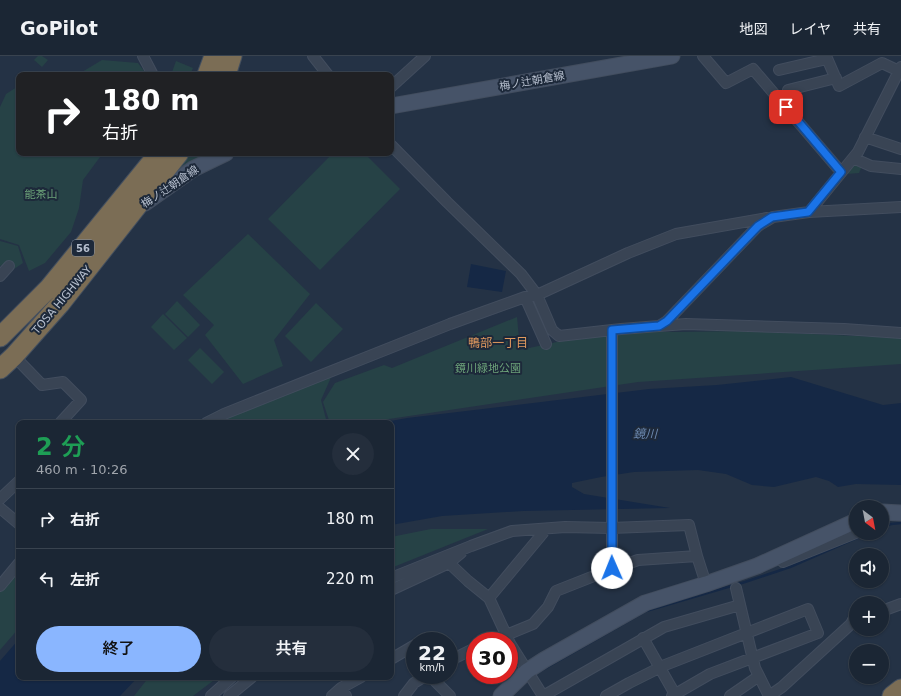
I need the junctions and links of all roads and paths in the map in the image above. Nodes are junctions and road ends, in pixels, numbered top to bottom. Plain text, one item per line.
1 (143, 56) edge
2 (216, 56) edge
3 (313, 56) edge
4 (425, 56) edge
5 (672, 56) edge
6 (703, 56) edge
7 (827, 57) edge
8 (228, 67) edge
9 (900, 69) edge
10 (779, 70) dead end
11 (151, 72) edge
12 (208, 72) edge
13 (326, 72) edge
14 (836, 78) junction
15 (394, 84) edge
16 (788, 90) dead end
17 (394, 105) edge
18 (865, 137) junction
19 (394, 148) edge
20 (901, 149) edge
21 (157, 156) edge
22 (177, 156) edge
23 (220, 156) edge
24 (853, 158) junction
25 (901, 170) edge
26 (841, 172) junction
27 (901, 207) edge
28 (135, 210) junction
29 (808, 212) junction
30 (772, 217) junction
31 (8, 266) dead end
32 (0, 276) edge
33 (537, 295) junction
34 (525, 297) junction
35 (659, 326) junction
36 (612, 330) junction
37 (2, 332) edge
38 (901, 333) edge
39 (546, 344) dead end
40 (14, 356) junction
41 (0, 369) edge
42 (63, 420) edge
43 (212, 420) edge
44 (16, 484) edge
45 (0, 499) edge
46 (0, 508) edge
47 (889, 512) edge
48 (901, 513) edge
49 (16, 521) edge
50 (849, 524) edge
51 (591, 527) junction
52 (611, 528) junction
53 (532, 530) junction
54 (543, 533) junction
55 (849, 535) edge
56 (471, 546) junction
57 (697, 556) junction
58 (778, 556) junction
59 (449, 563) junction
60 (16, 567) edge
61 (612, 568) junction
62 (394, 577) edge
63 (706, 584) junction
64 (0, 586) edge
65 (736, 588) dead end
66 (394, 589) edge
67 (489, 598) junction
68 (901, 604) edge
69 (740, 605) junction
70 (889, 608) edge
71 (849, 626) edge
72 (505, 632) edge
73 (518, 633) edge
74 (747, 633) junction
75 (643, 638) junction
76 (406, 650) edge
77 (518, 656) edge
78 (394, 657) edge
79 (753, 658) junction
80 (660, 667) junction
81 (530, 676) junction
82 (759, 676) junction
83 (229, 680) edge
84 (248, 680) edge
85 (358, 680) edge
86 (413, 684) edge
87 (437, 684) edge
88 (901, 689) edge
89 (344, 692) edge
90 (211, 696) edge
91 (229, 696) edge
92 (332, 696) edge
93 (404, 696) edge
94 (450, 696) edge
95 (501, 696) edge
96 (543, 696) edge
97 (606, 696) edge
98 (675, 696) edge
99 (730, 696) edge
100 (769, 696) edge
101 (892, 696) edge

1 - 11 street
2 - 8 street
2 - 12 highway
3 - 13 street
4 - 15 street
5 - 17 street, 梅ノ辻朝倉線
6 - 26 street
7 - 10 street
7 - 14 street
9 - 14 street
9 - 18 street
14 - 16 street
18 - 20 street
18 - 24 street
19 - 33 street
21 - 37 highway, TOSA HIGHWAY / 56
22 - 28 highway, TOSA HIGHWAY / 56
23 - 28 street, 梅ノ辻朝倉線
24 - 25 street
24 - 26 street
26 - 29 street
27 - 29 street
28 - 40 highway, TOSA HIGHWAY / 56
29 - 30 street
30 - 33 street
30 - 35 street
31 - 32 street
33 - 34 street
33 - 36 street
34 - 39 street
34 - 43 street
35 - 36 street
35 - 38 street
36 - 52 street
40 - 41 highway, TOSA HIGHWAY / 56
40 - 42 street
44 - 45 street
46 - 49 street
47 - 48 street
50 - 58 street
51 - 52 street
51 - 53 street
51 - 54 street
52 - 57 street
52 - 61 street
53 - 54 street
53 - 56 street
54 - 67 street
55 - 58 street
56 - 59 street
56 - 62 street
57 - 61 street
57 - 63 street
58 - 63 street
59 - 66 street
59 - 67 street
60 - 64 street
61 - 73 street
63 - 81 street
65 - 69 street
67 - 72 street
68 - 70 street
69 - 74 street
69 - 75 street
71 - 100 street
74 - 79 street
74 - 79 street
74 - 80 street
75 - 80 street
75 - 96 street
76 - 78 street
77 - 81 street
79 - 82 street
79 - 98 street
80 - 97 street
80 - 98 street
81 - 95 street
81 - 96 street
82 - 99 street
82 - 100 street
83 - 90 street
84 - 91 street
85 - 89 street
86 - 93 street
87 - 94 street
88 - 101 highway
89 - 92 street

